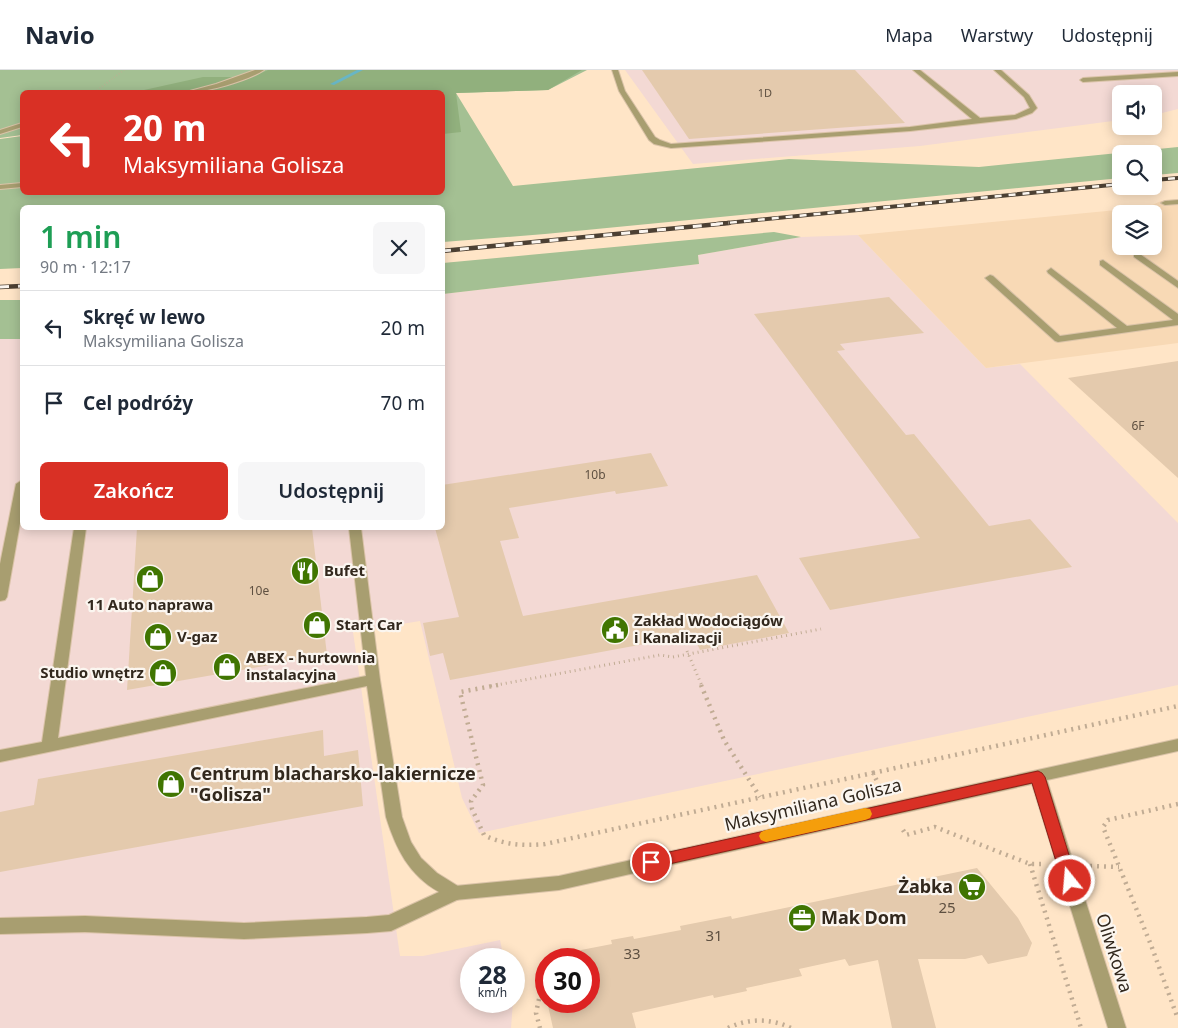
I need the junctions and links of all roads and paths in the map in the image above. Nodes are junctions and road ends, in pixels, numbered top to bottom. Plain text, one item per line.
1 (124, 70) edge
2 (261, 70) edge
3 (615, 70) edge
4 (916, 70) edge
5 (997, 70) edge
6 (1178, 74) edge
7 (1083, 80) dead end
8 (98, 90) edge
9 (199, 90) edge
10 (978, 120) junction
11 (20, 127) edge
12 (0, 132) edge
13 (20, 185) edge
14 (0, 187) edge
15 (1178, 202) edge
16 (1165, 203) dead end
17 (1137, 256) dead end
18 (1103, 263) dead end
19 (1051, 270) dead end
20 (990, 278) dead end
21 (1178, 285) edge
22 (1178, 320) edge
23 (1124, 329) junction
24 (20, 494) edge
25 (80, 530) edge
26 (355, 530) edge
27 (0, 597) edge
28 (821, 629) dead end
29 (688, 653) junction
30 (373, 680) junction
31 (1178, 706) edge
32 (1178, 745) edge
33 (49, 747) junction
34 (0, 756) edge
35 (873, 773) junction
36 (1038, 777) junction
37 (760, 797) junction
38 (1178, 804) edge
39 (891, 808) junction
40 (456, 892) junction
41 (0, 926) edge
42 (536, 1013) edge
43 (1178, 1019) edge
44 (540, 1028) edge
45 (728, 1028) edge
46 (791, 1028) edge
47 (1081, 1028) edge
48 (1117, 1028) edge

1 - 8 path
2 - 9 street
3 - 10 street
4 - 10 street
5 - 10 street
6 - 7 street
11 - 12 street
13 - 14 street
15 - 16 street
17 - 21 street
18 - 22 street
19 - 23 street
20 - 23 street
22 - 23 street
24 - 27 street
25 - 33 street
26 - 30 street
28 - 29 path
29 - 37 path
29 - 37 path
30 - 33 street
30 - 40 street
31 - 35 path
32 - 36 street, Maksymiliana Golisza
33 - 34 street
35 - 37 path
35 - 39 path
36 - 39 street, Maksymiliana Golisza
36 - 48 street, Oliwkowa
38 - 43 path
39 - 40 street, Maksymiliana Golisza
39 - 47 path
40 - 41 street
42 - 44 path
45 - 46 path

